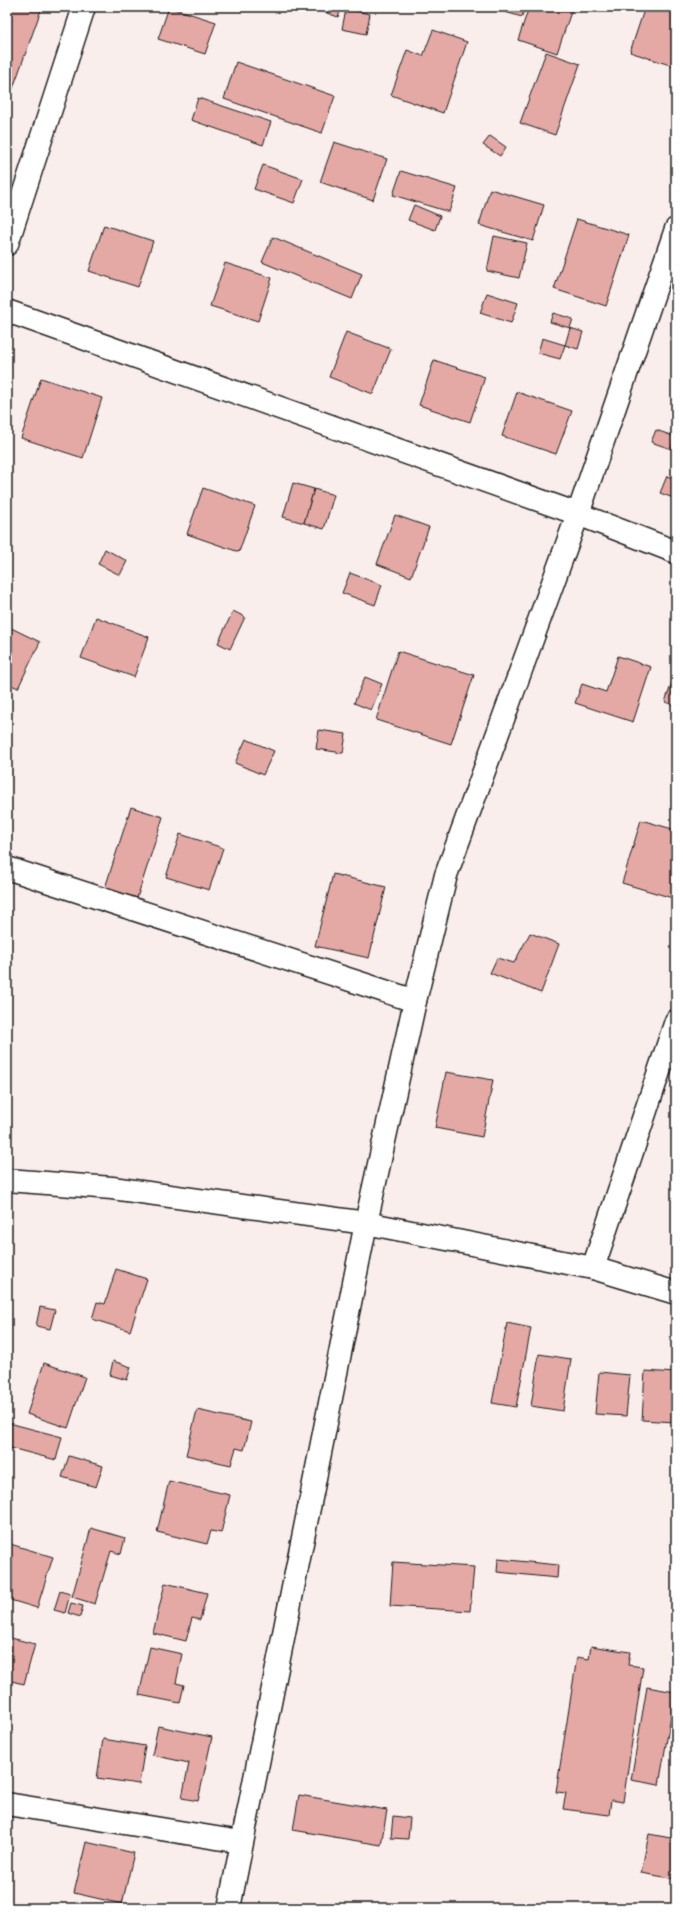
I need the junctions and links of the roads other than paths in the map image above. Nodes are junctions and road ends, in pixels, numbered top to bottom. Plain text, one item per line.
1 (84, 7) edge
2 (676, 229) edge
3 (7, 244) edge
4 (7, 311) edge
5 (578, 514) junction
6 (676, 552) edge
7 (7, 868) edge
8 (416, 1001) junction
9 (676, 1021) edge
10 (7, 1180) edge
11 (366, 1222) junction
12 (593, 1268) junction
13 (676, 1293) edge
14 (7, 1804) edge
15 (241, 1842) junction
16 (229, 1908) edge

1 - 3 street
2 - 5 street
4 - 5 street
5 - 6 street
5 - 8 street
7 - 8 street
8 - 11 street
9 - 12 street
10 - 11 street
11 - 12 street
11 - 15 street
12 - 13 street
14 - 15 street
15 - 16 street

